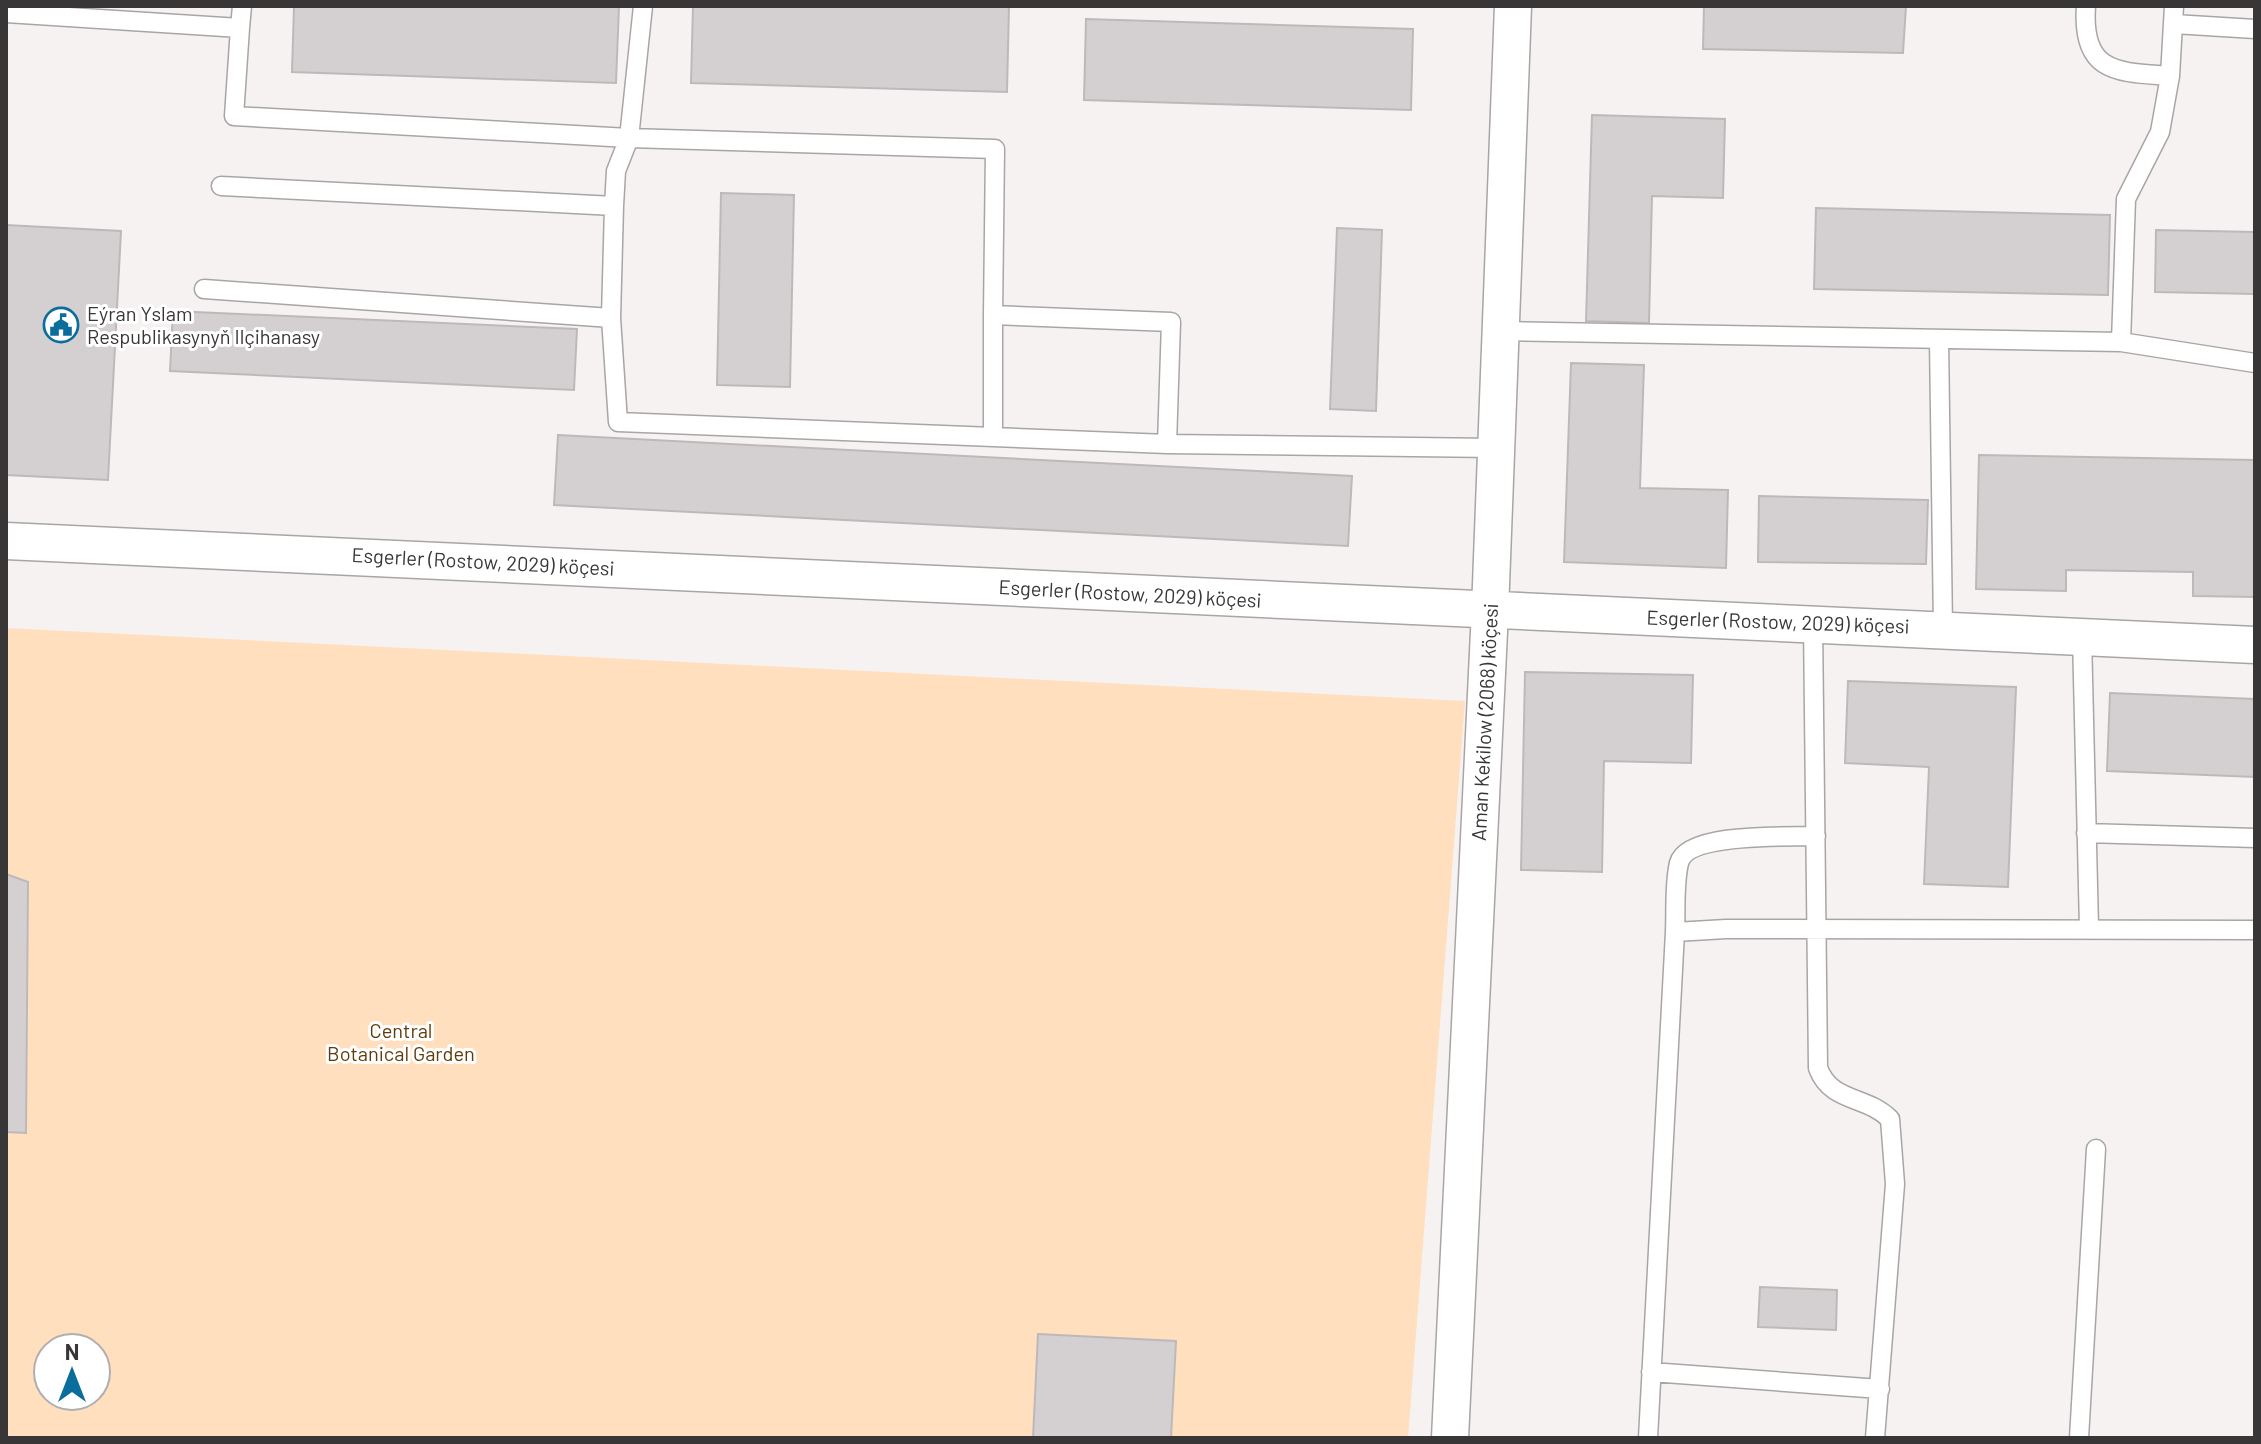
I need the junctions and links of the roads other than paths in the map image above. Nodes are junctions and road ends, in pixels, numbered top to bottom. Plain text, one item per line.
1 (242, 6) edge
2 (643, 6) edge
3 (1513, 6) edge
4 (2086, 6) edge
5 (6, 13) edge
6 (2174, 15) edge
7 (240, 28) junction
8 (2255, 29) edge
9 (2170, 76) junction
10 (629, 138) junction
11 (221, 186) dead end
12 (614, 206) junction
13 (204, 289) dead end
14 (993, 315) junction
15 (611, 318) junction
16 (1501, 331) junction
17 (1939, 339) junction
18 (2121, 342) junction
19 (2255, 363) edge
20 (993, 436) junction
21 (1167, 444) junction
22 (1495, 448) junction
23 (6, 541) edge
24 (1490, 611) junction
25 (1813, 623) junction
26 (1943, 629) junction
27 (2082, 636) junction
28 (2255, 645) edge
29 (2086, 833) junction
30 (1816, 836) junction
31 (2255, 838) edge
32 (2089, 928) junction
33 (1819, 930) junction
34 (2255, 930) edge
35 (1675, 932) junction
36 (2096, 1149) dead end
37 (1651, 1372) junction
38 (1880, 1389) junction
39 (1450, 1438) edge
40 (1648, 1438) edge
41 (1875, 1438) edge
42 (2079, 1438) edge

1 - 7 lane
2 - 10 lane
3 - 16 street, Aman Kekilow (2068) köçesi
4 - 9 lane
5 - 7 lane
6 - 8 lane
6 - 9 lane
7 - 10 lane
9 - 18 lane
10 - 12 lane
10 - 14 lane
11 - 12 lane
12 - 15 lane
13 - 15 lane
14 - 20 lane
14 - 21 lane
15 - 20 lane
16 - 17 lane
16 - 22 street, Aman Kekilow (2068) köçesi
17 - 18 lane
17 - 26 lane
18 - 19 lane
20 - 21 lane
21 - 22 lane
22 - 24 street, Aman Kekilow (2068) köçesi
23 - 24 street, Esgerler (Rostow, 2029) köçesi
24 - 25 street, Esgerler (Rostow, 2029) köçesi
24 - 39 street, Aman Kekilow (2068) köçesi
25 - 26 street, Esgerler (Rostow, 2029) köçesi
25 - 30 lane
26 - 27 street, Esgerler (Rostow, 2029) köçesi
27 - 28 street, Esgerler (Rostow, 2029) köçesi
27 - 29 lane
29 - 31 lane
29 - 32 lane
30 - 33 lane
30 - 35 lane
32 - 33 lane
32 - 34 lane
33 - 35 lane
33 - 38 lane
35 - 37 lane
36 - 42 lane
37 - 38 lane
37 - 40 lane
38 - 41 lane

